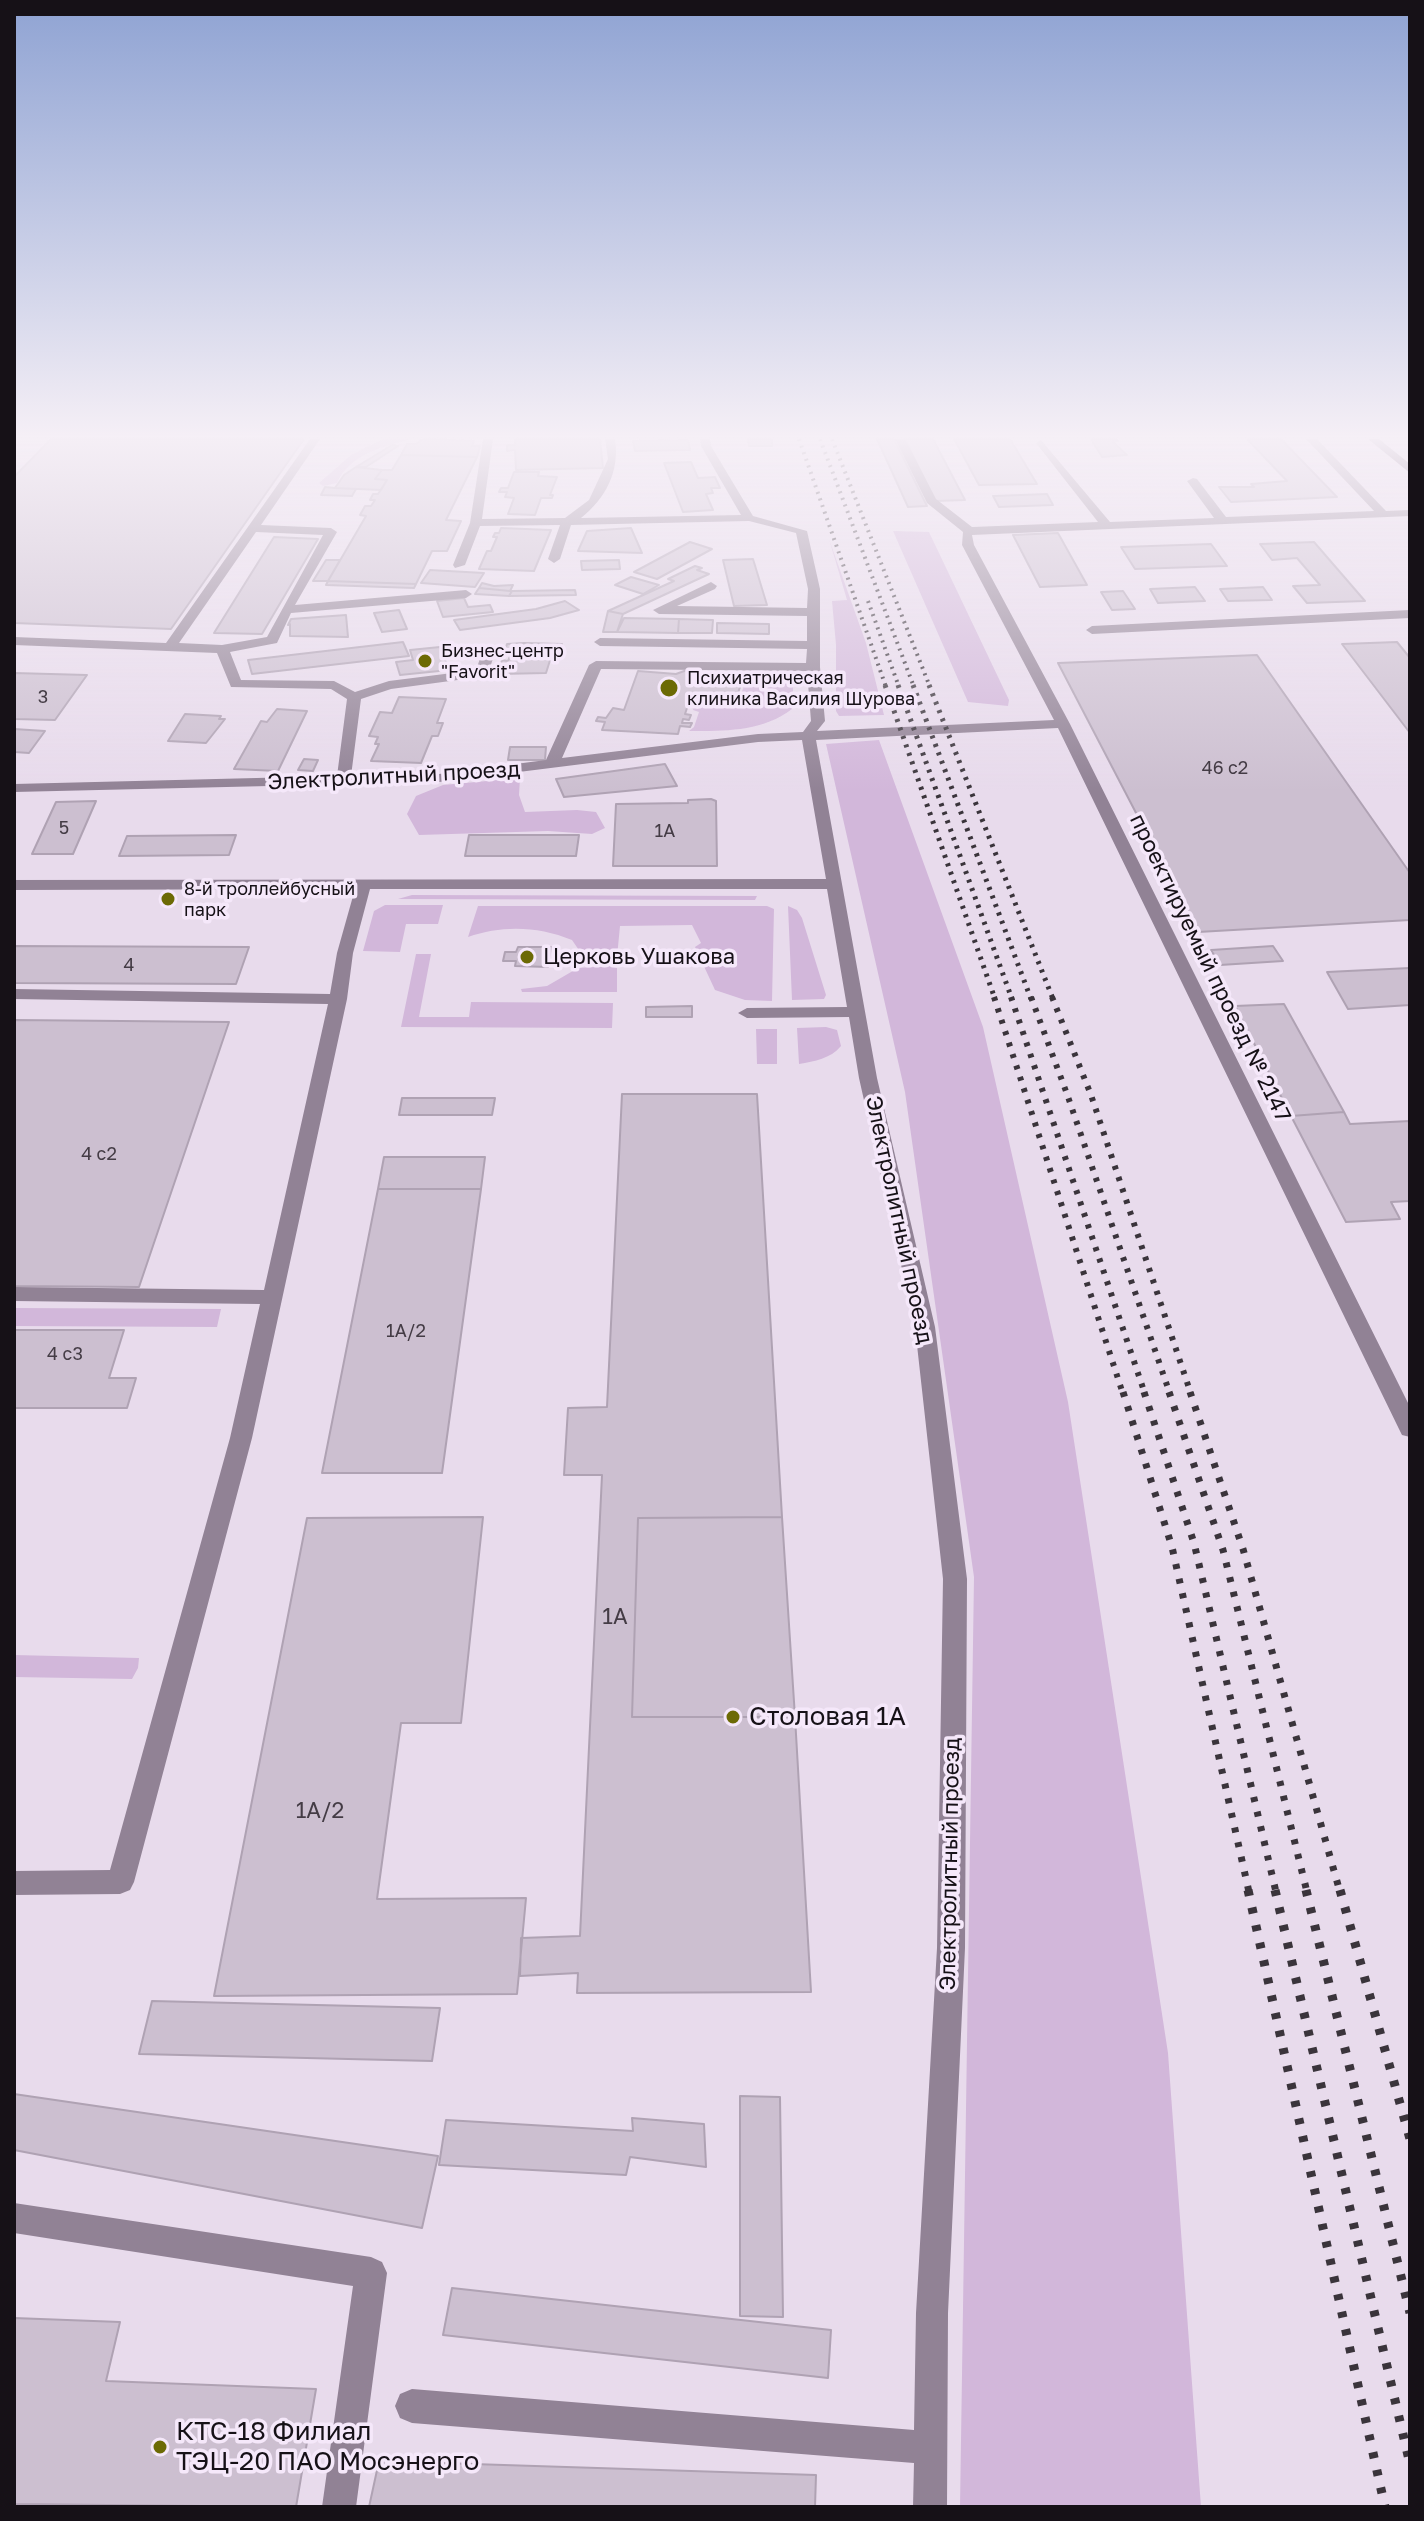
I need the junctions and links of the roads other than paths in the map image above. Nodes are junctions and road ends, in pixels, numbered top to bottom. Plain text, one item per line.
1 (233, 557) edge
2 (317, 557) edge
3 (462, 557) edge
4 (807, 557) edge
5 (974, 557) edge
6 (459, 565) dead end
7 (711, 586) dead end
8 (466, 594) dead end
9 (286, 610) junction
10 (814, 612) junction
11 (1410, 614) edge
12 (1092, 630) dead end
13 (14, 641) edge
14 (600, 642) dead end
15 (813, 645) junction
16 (170, 647) junction
17 (222, 649) junction
18 (488, 653) dead end
19 (813, 667) junction
20 (354, 697) junction
21 (1063, 724) junction
22 (808, 734) junction
23 (551, 766) junction
24 (343, 782) junction
25 (14, 788) edge
26 (364, 884) junction
27 (834, 884) junction
28 (14, 885) edge
29 (14, 994) edge
30 (338, 999) junction
31 (856, 1012) junction
32 (747, 1013) dead end
33 (14, 1294) edge
34 (272, 1297) junction
35 (1410, 1429) edge
36 (14, 1883) edge
37 (14, 2218) edge
38 (412, 2406) dead end
39 (929, 2448) junction
40 (339, 2507) edge
41 (930, 2507) edge

1 - 16 street
2 - 9 street
3 - 6 street
4 - 10 street
5 - 21 street, проектируемый проезд № 2147
7 - 10 street
8 - 9 street
9 - 17 street
10 - 15 street
11 - 12 street
13 - 16 street
14 - 15 street
15 - 19 street
16 - 17 street
17 - 20 street
18 - 20 street
19 - 22 street
19 - 23 street
20 - 24 street
21 - 22 street
21 - 35 street, проектируемый проезд № 2147
22 - 23 street, Электролитный проезд
22 - 27 street, Электролитный проезд
23 - 24 street, Электролитный проезд
24 - 25 street, Электролитный проезд
26 - 27 street
26 - 28 street
26 - 30 street
27 - 31 street, Электролитный проезд
29 - 30 street
30 - 34 street
31 - 32 street
31 - 39 street, Электролитный проезд
33 - 34 street
34 - 36 street
37 - 40 street
38 - 39 street
39 - 41 street, Электролитный проезд

